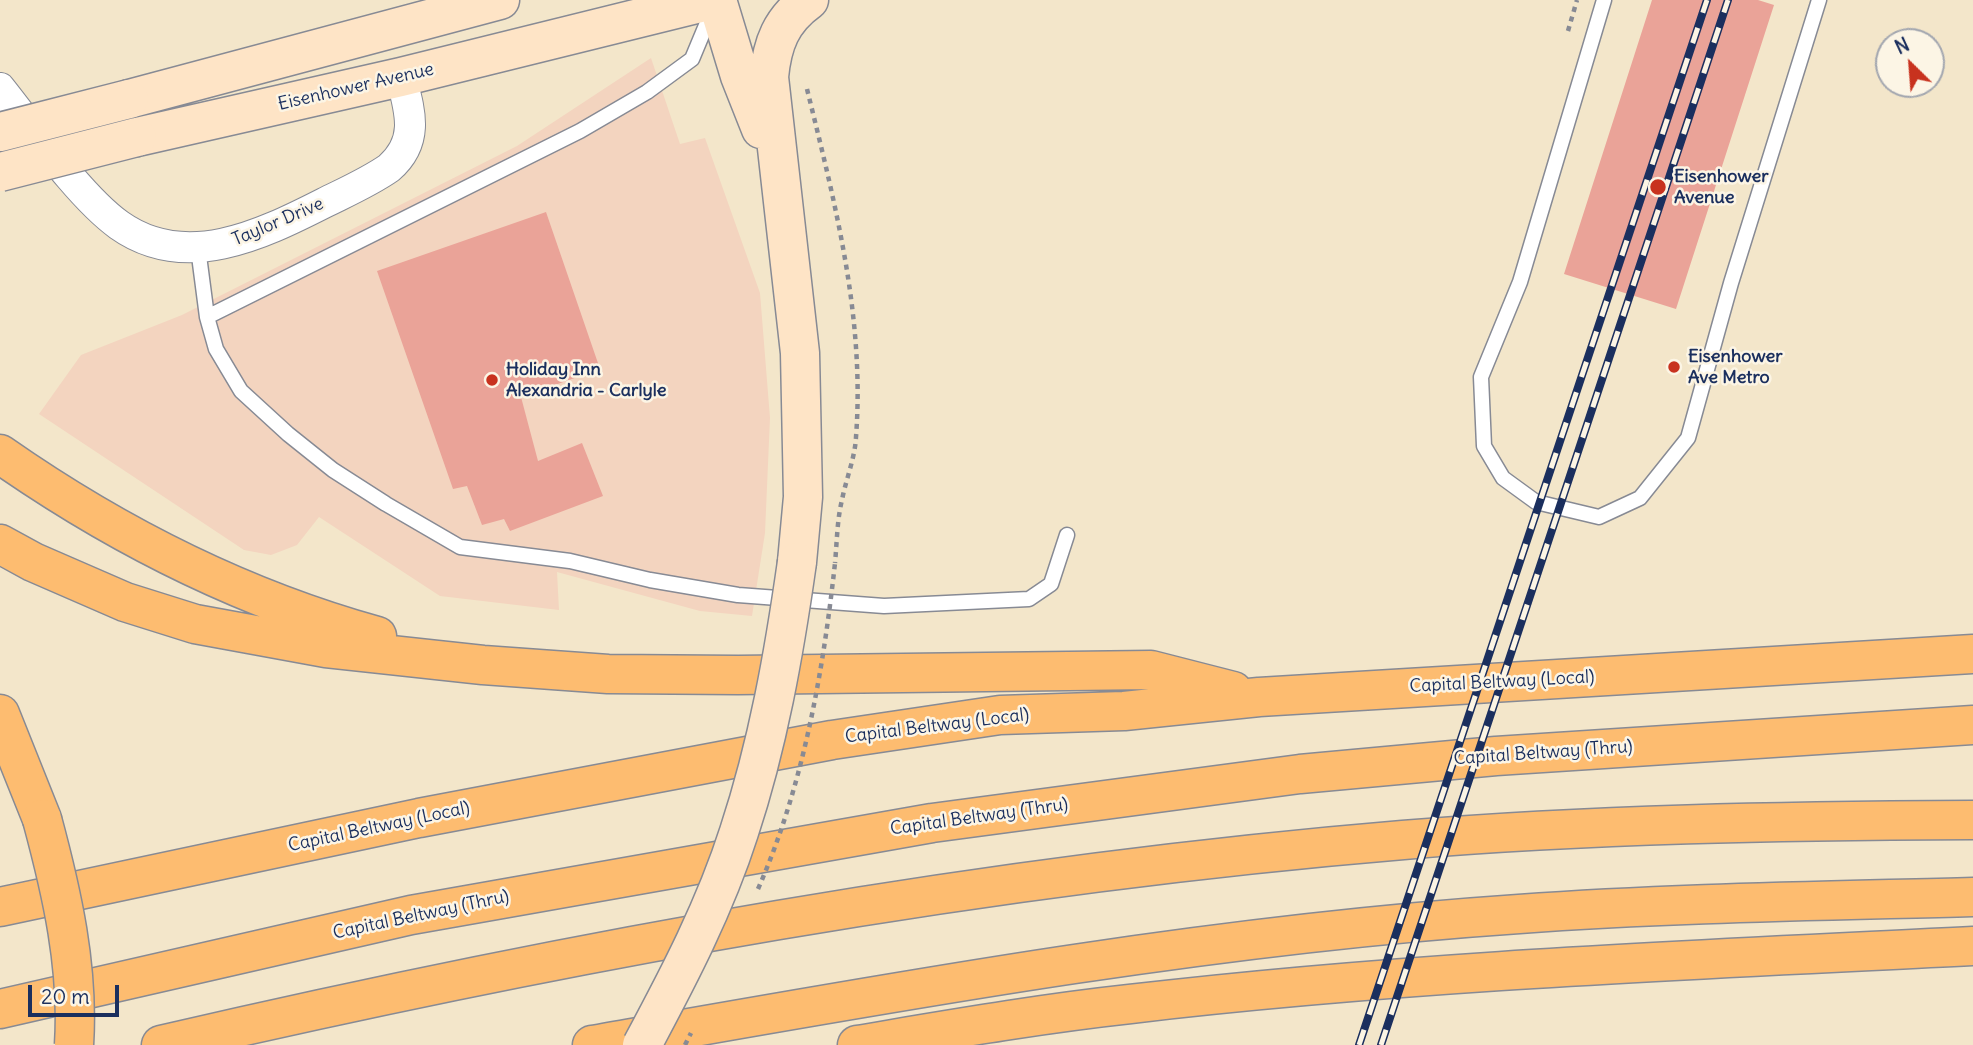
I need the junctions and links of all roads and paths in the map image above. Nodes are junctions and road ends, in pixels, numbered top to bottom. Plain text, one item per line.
1 (500, 0) edge
2 (715, 0) edge
3 (809, 0) edge
4 (1577, 0) edge
5 (1604, 0) edge
6 (1819, 0) edge
7 (1568, 31) dead end
8 (401, 77) junction
9 (804, 77) dead end
10 (0, 89) edge
11 (0, 132) edge
12 (0, 172) edge
13 (781, 184) junction
14 (198, 248) junction
15 (207, 317) junction
16 (0, 454) edge
17 (1067, 536) dead end
18 (0, 544) edge
19 (835, 564) dead end
20 (1973, 654) edge
21 (483, 665) junction
22 (1259, 697) junction
23 (0, 715) edge
24 (1973, 725) edge
25 (1973, 820) edge
26 (1973, 897) edge
27 (0, 907) edge
28 (1973, 946) edge
29 (0, 1009) edge
30 (74, 1045) edge
31 (161, 1045) edge
32 (592, 1045) edge
33 (642, 1045) edge
34 (856, 1045) edge

1 - 11 main road, bridge
2 - 8 main road, Eisenhower Avenue
2 - 13 main road
2 - 15 lane
3 - 13 main road
4 - 7 path
5 - 6 lane
8 - 12 main road, Eisenhower Avenue, bridge
8 - 14 street, Taylor Drive
9 - 19 path
10 - 14 street, Taylor Drive
13 - 33 main road, bridge
14 - 15 lane
15 - 17 lane
16 - 21 highway
18 - 21 highway
20 - 22 highway, Capital Beltway (Local)
21 - 22 highway
22 - 27 highway, Capital Beltway (Local)
23 - 30 highway, bridge
24 - 29 highway, Capital Beltway (Thru)
25 - 31 highway
26 - 32 highway
28 - 34 highway

